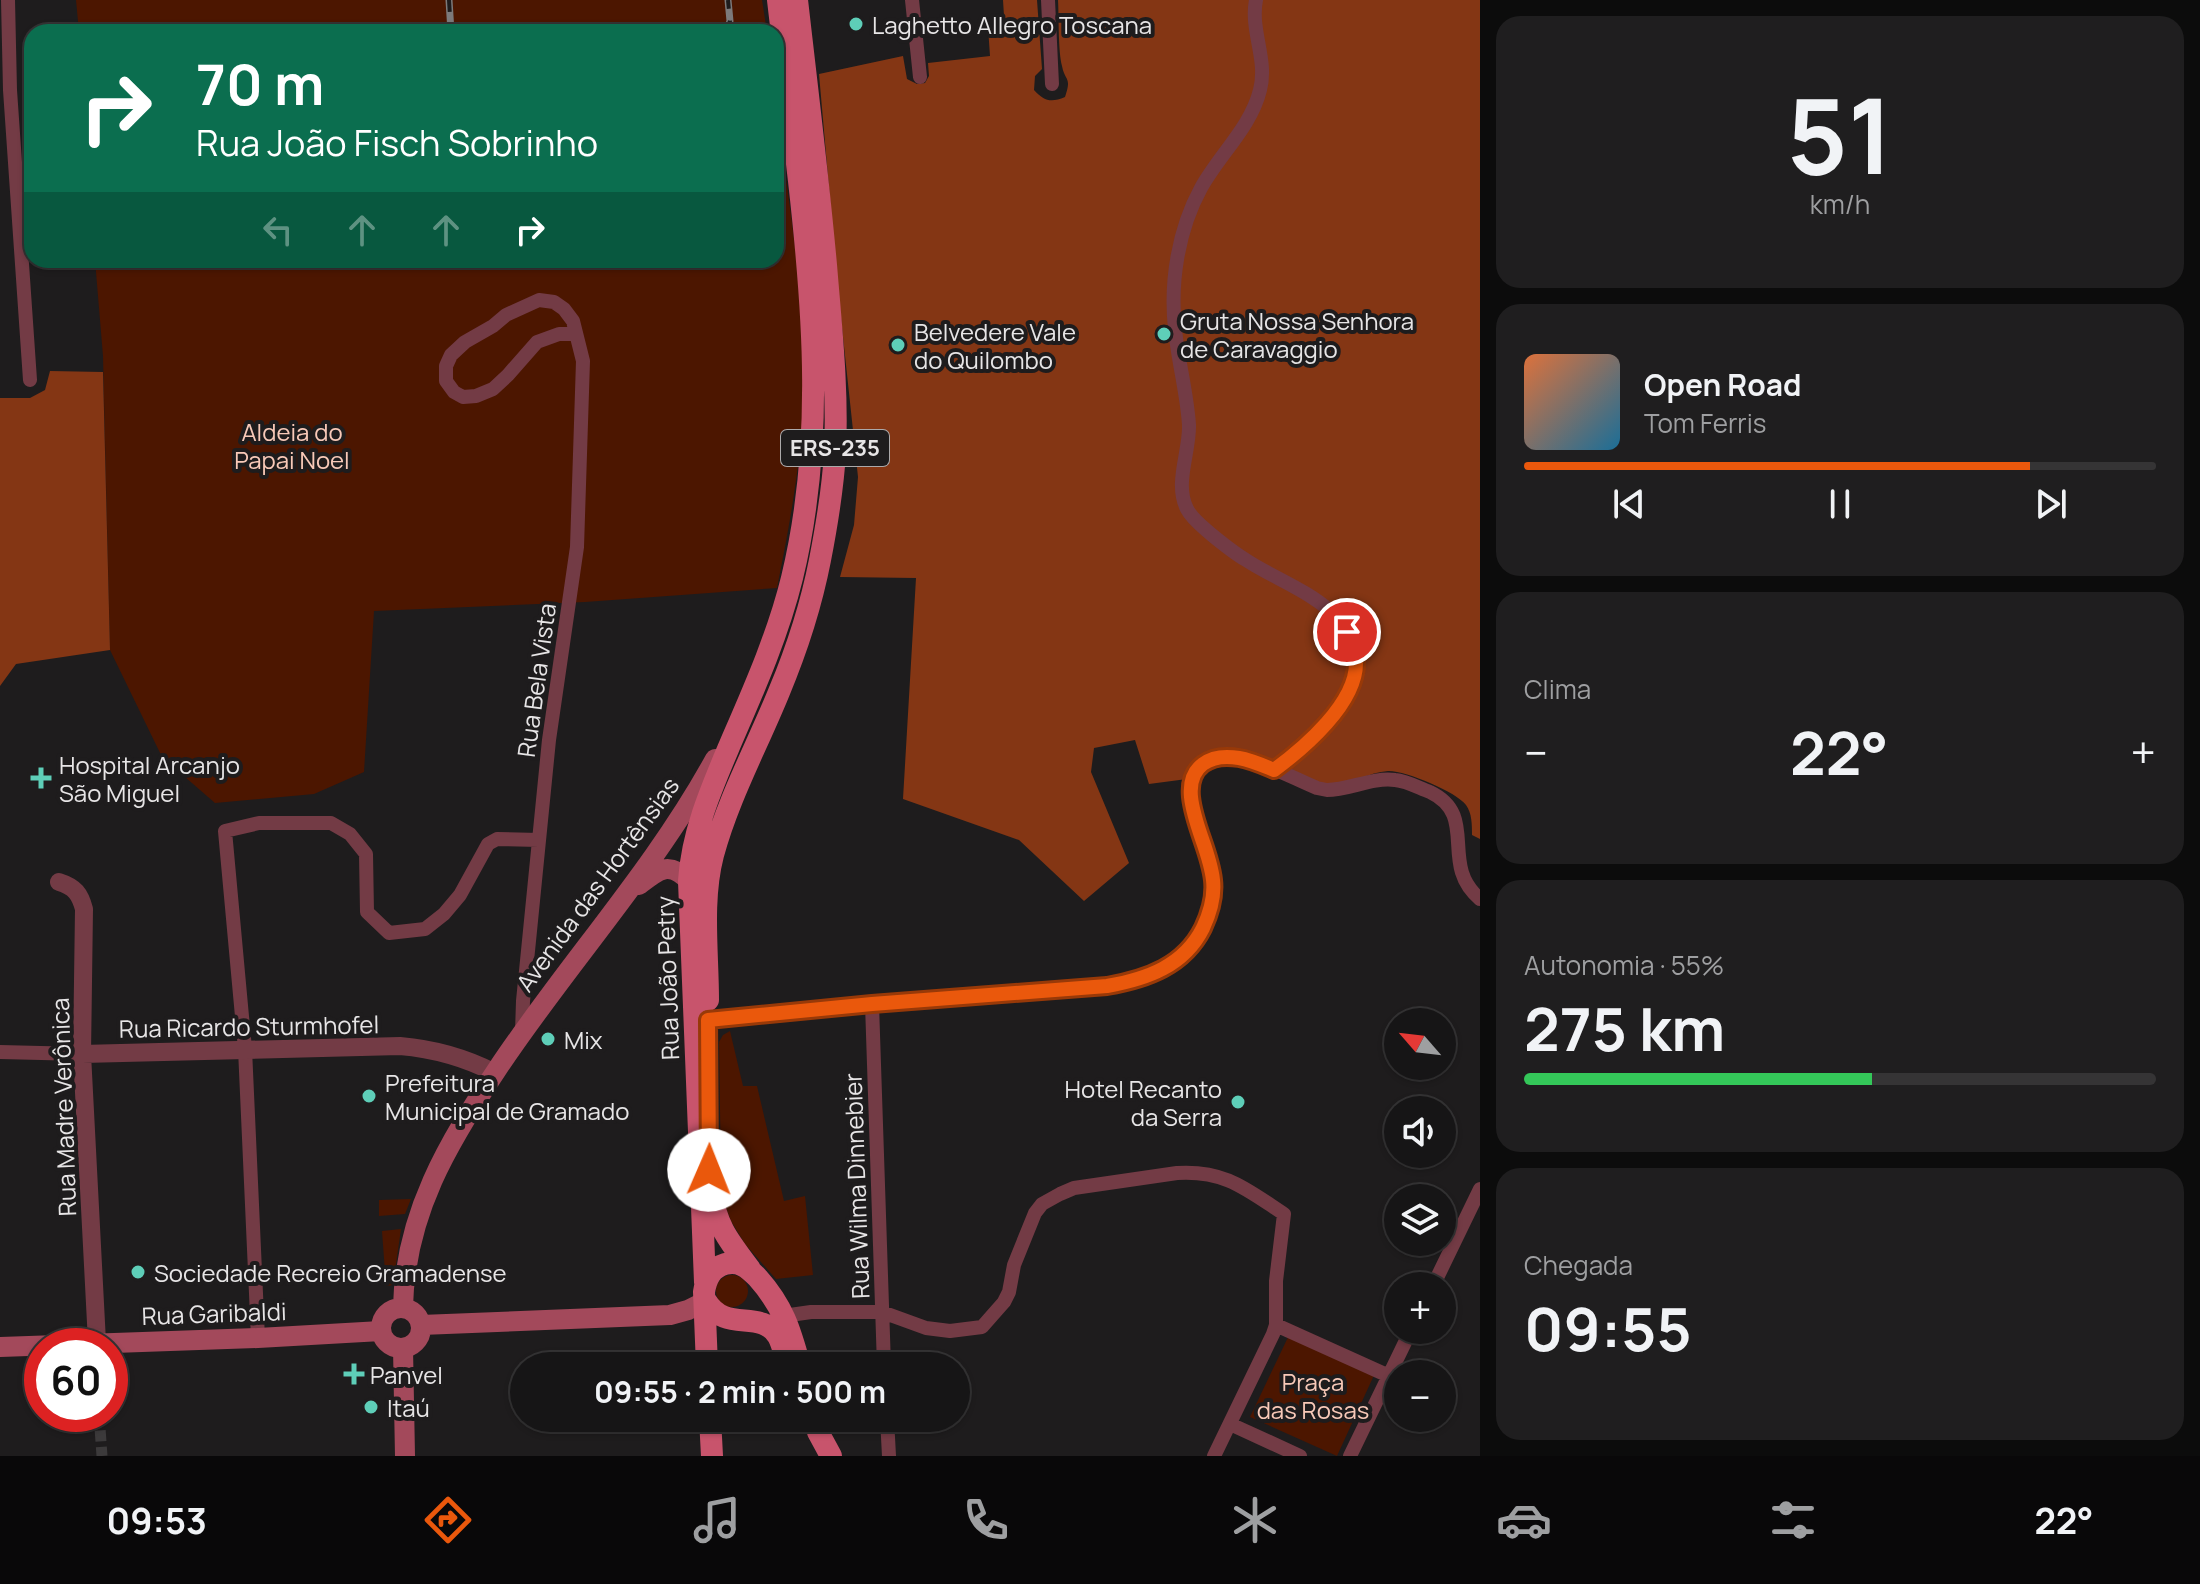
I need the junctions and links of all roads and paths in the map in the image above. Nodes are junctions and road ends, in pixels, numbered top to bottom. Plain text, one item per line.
1 (8, 0) edge
2 (778, 0) edge
3 (797, 0) edge
4 (912, 0) edge
5 (1048, 0) edge
6 (1256, 0) edge
7 (781, 24) edge
8 (784, 52) edge
9 (920, 77) dead end
10 (1052, 84) dead end
11 (576, 334) junction
12 (30, 380) dead end
13 (756, 683) junction
14 (1274, 770) junction
15 (539, 840) junction
16 (699, 878) junction
17 (59, 882) dead end
18 (1480, 899) edge
19 (621, 900) junction
20 (872, 1004) junction
21 (708, 1020) junction
22 (522, 1032) junction
23 (245, 1049) junction
24 (0, 1052) edge
25 (82, 1054) junction
26 (495, 1073) junction
27 (1480, 1189) edge
28 (1440, 1272) edge
29 (753, 1273) junction
30 (706, 1292) junction
31 (403, 1307) junction
32 (882, 1312) junction
33 (785, 1315) junction
34 (745, 1320) junction
35 (421, 1325) junction
36 (1276, 1325) junction
37 (96, 1328) edge
38 (381, 1331) junction
39 (258, 1338) junction
40 (128, 1341) edge
41 (24, 1346) edge
42 (0, 1347) edge
43 (403, 1348) junction
44 (707, 1352) edge
45 (783, 1352) edge
46 (796, 1352) edge
47 (883, 1352) edge
48 (1384, 1374) edge
49 (1384, 1386) edge
50 (1230, 1424) junction
51 (711, 1432) edge
52 (810, 1432) edge
53 (818, 1432) edge
54 (888, 1432) edge
55 (405, 1456) edge
56 (712, 1456) edge
57 (821, 1456) edge
58 (831, 1456) edge
59 (889, 1456) edge
60 (1214, 1456) edge
61 (1300, 1456) edge
62 (1350, 1456) edge

1 - 12 street
2 - 7 main road, Avenida das Hortênsias / ERS-235
3 - 16 main road, ERS-235
4 - 9 street
5 - 10 street
6 - 14 street
8 - 13 main road, Avenida das Hortênsias / ERS-235
11 - 11 street, Rua Bela Vista
11 - 15 street, Rua Bela Vista
13 - 16 main road, Rua João Petry
13 - 19 main road, Avenida das Hortênsias
14 - 18 street
14 - 20 street
15 - 22 street, Rua Bela Vista
15 - 23 street
16 - 19 main road
16 - 21 main road, Rua João Petry / ERS-235
16 - 30 main road, Rua João Petry / ERS-235
17 - 25 street, Rua Madre Verônica
19 - 22 main road, Avenida das Hortênsias
20 - 21 street
20 - 32 street, Rua Wilma Dinnebier
21 - 29 main road, Rua João Petry / ERS-235
22 - 26 main road, Avenida das Hortênsias
23 - 25 street, Rua Ricardo Sturmhofel
23 - 26 street, Rua Ricardo Sturmhofel
23 - 39 street
24 - 25 street, Rua Ricardo Sturmhofel
25 - 37 street, Rua Madre Verônica
26 - 31 main road, Avenida das Hortênsias
27 - 28 street
29 - 30 main road
29 - 33 main road, Rua João Petry
29 - 34 main road
30 - 34 main road
30 - 35 main road
30 - 44 main road, Rua João Petry / ERS-235
31 - 35 main road
31 - 38 main road
32 - 33 street
32 - 36 street
32 - 47 street, Rua Wilma Dinnebier
33 - 34 street
33 - 46 main road, Rua João Petry
34 - 45 main road
35 - 43 main road
36 - 48 street
36 - 50 street
38 - 39 main road, Rua Garibaldi
38 - 43 main road
39 - 40 main road, Rua Garibaldi
41 - 42 main road, Rua Garibaldi
43 - 55 main road
49 - 62 street
50 - 60 street
50 - 61 street
51 - 56 main road
52 - 57 main road
53 - 58 main road
54 - 59 street

